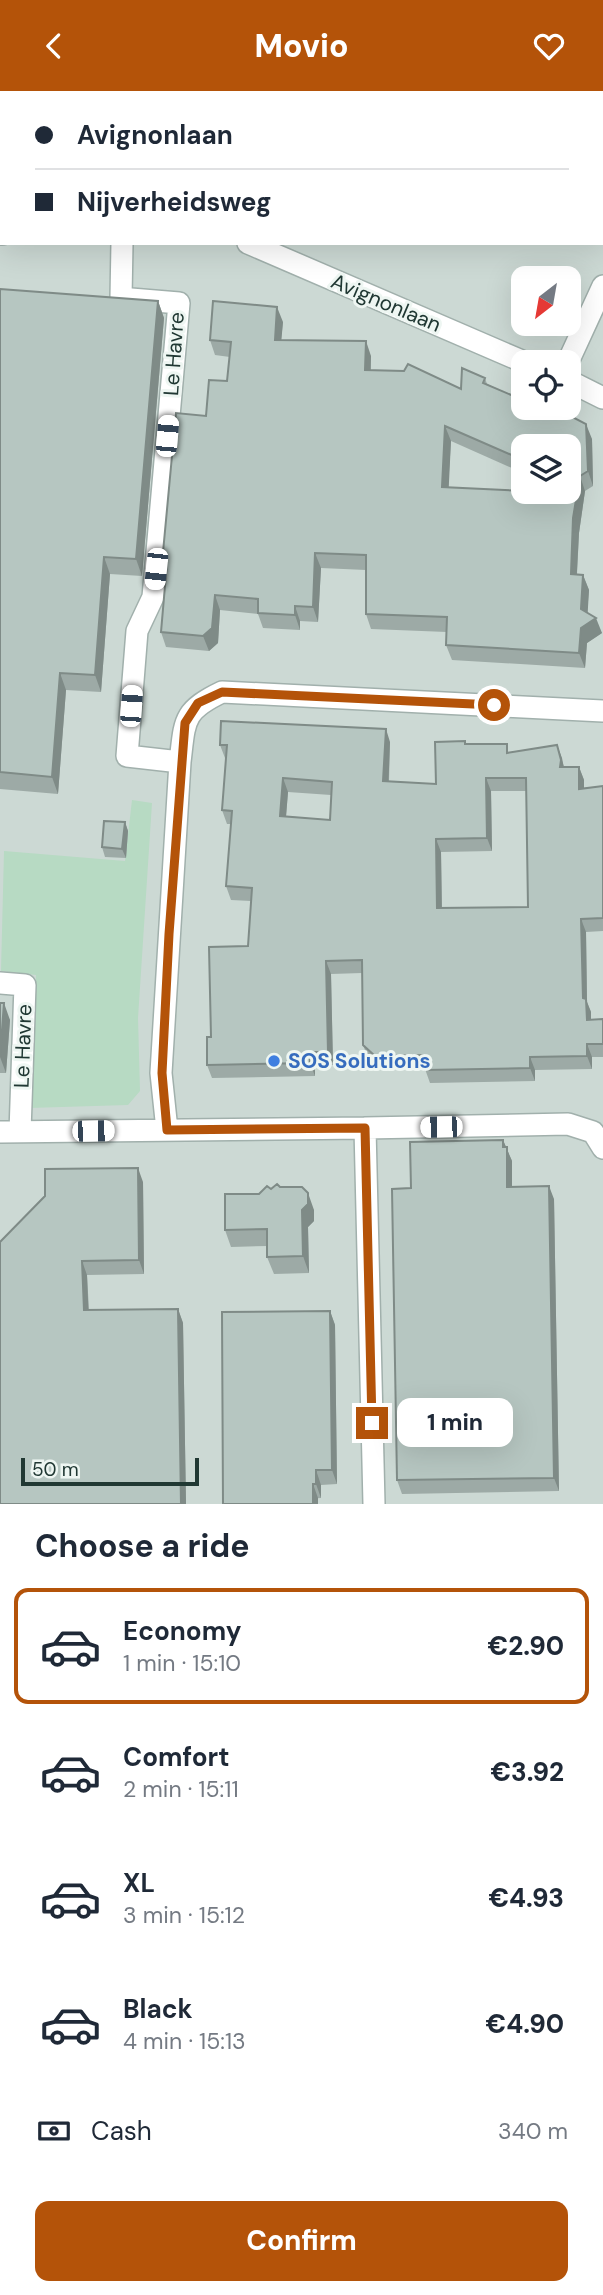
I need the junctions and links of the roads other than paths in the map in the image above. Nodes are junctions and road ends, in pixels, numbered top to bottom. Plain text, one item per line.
1 (122, 245) edge
2 (253, 245) edge
3 (603, 286) edge
4 (574, 350) edge
5 (511, 356) edge
6 (581, 387) edge
7 (603, 398) edge
8 (603, 711) edge
9 (180, 762) junction
10 (0, 983) edge
11 (365, 1128) junction
12 (167, 1130) junction
13 (10, 1132) edge
14 (598, 1140) edge
15 (374, 1504) edge

1 - 9 street, Le Havre
2 - 5 street, Avignonlaan
3 - 4 street
6 - 7 street
8 - 9 street
9 - 12 street
10 - 13 street, Le Havre
11 - 12 street
11 - 14 street
11 - 15 street
12 - 13 street

